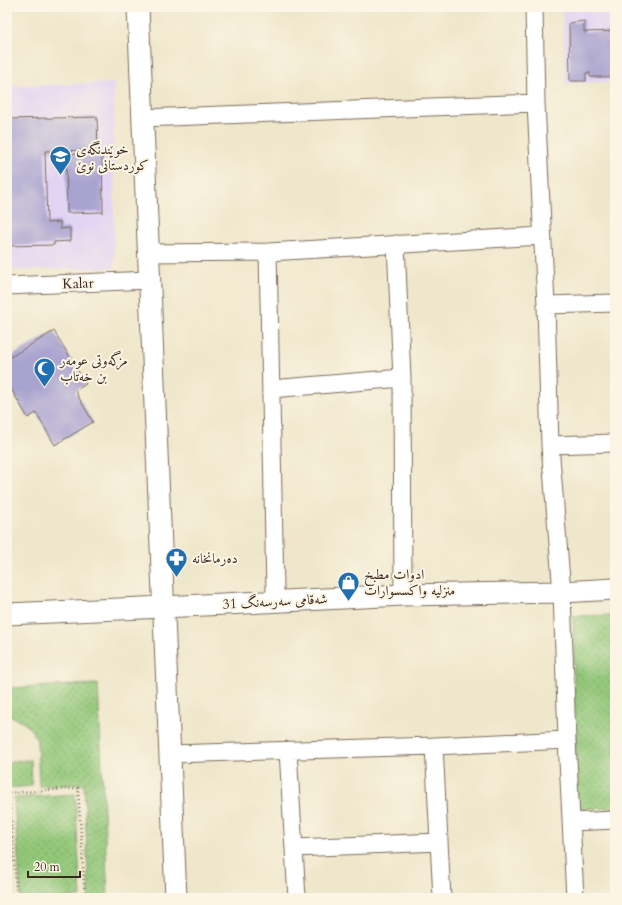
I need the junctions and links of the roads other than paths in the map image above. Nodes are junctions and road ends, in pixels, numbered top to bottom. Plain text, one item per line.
1 (138, 7) edge
2 (534, 7) edge
3 (536, 103) junction
4 (143, 118) junction
5 (542, 236) junction
6 (396, 244) junction
7 (268, 252) junction
8 (149, 253) junction
9 (150, 280) junction
10 (7, 286) edge
11 (615, 303) edge
12 (546, 305) junction
13 (402, 378) junction
14 (271, 388) junction
15 (615, 443) edge
16 (550, 445) junction
17 (615, 589) edge
18 (562, 592) junction
19 (403, 594) junction
20 (275, 601) junction
21 (164, 607) junction
22 (7, 614) edge
23 (567, 740) junction
24 (434, 746) junction
25 (288, 751) junction
26 (170, 754) junction
27 (615, 820) edge
28 (572, 822) junction
29 (439, 842) junction
30 (294, 848) junction
31 (176, 898) edge
32 (297, 898) edge
33 (442, 898) edge
34 (576, 898) edge

1 - 4 street
2 - 3 street
3 - 4 street
3 - 5 street
4 - 8 street
5 - 6 street
5 - 12 street
6 - 7 street
6 - 13 street
7 - 8 street
7 - 14 street
8 - 9 street
9 - 10 street, Kalar
9 - 21 street
11 - 12 street
12 - 16 street
13 - 14 street
13 - 19 street
14 - 20 street
15 - 16 street
16 - 18 street
17 - 18 street, شەقامی سەرسەنگ 31
18 - 19 street, شەقامی سەرسەنگ 31
18 - 23 street
19 - 20 street, شەقامی سەرسەنگ 31
20 - 21 street, شەقامی سەرسەنگ 31
21 - 22 street, شەقامی سەرسەنگ 31
21 - 26 street
23 - 24 street
23 - 28 street
24 - 25 street
24 - 29 street
25 - 26 street
25 - 30 street
26 - 31 street
27 - 28 street
28 - 34 street
29 - 30 street
29 - 33 street
30 - 32 street

